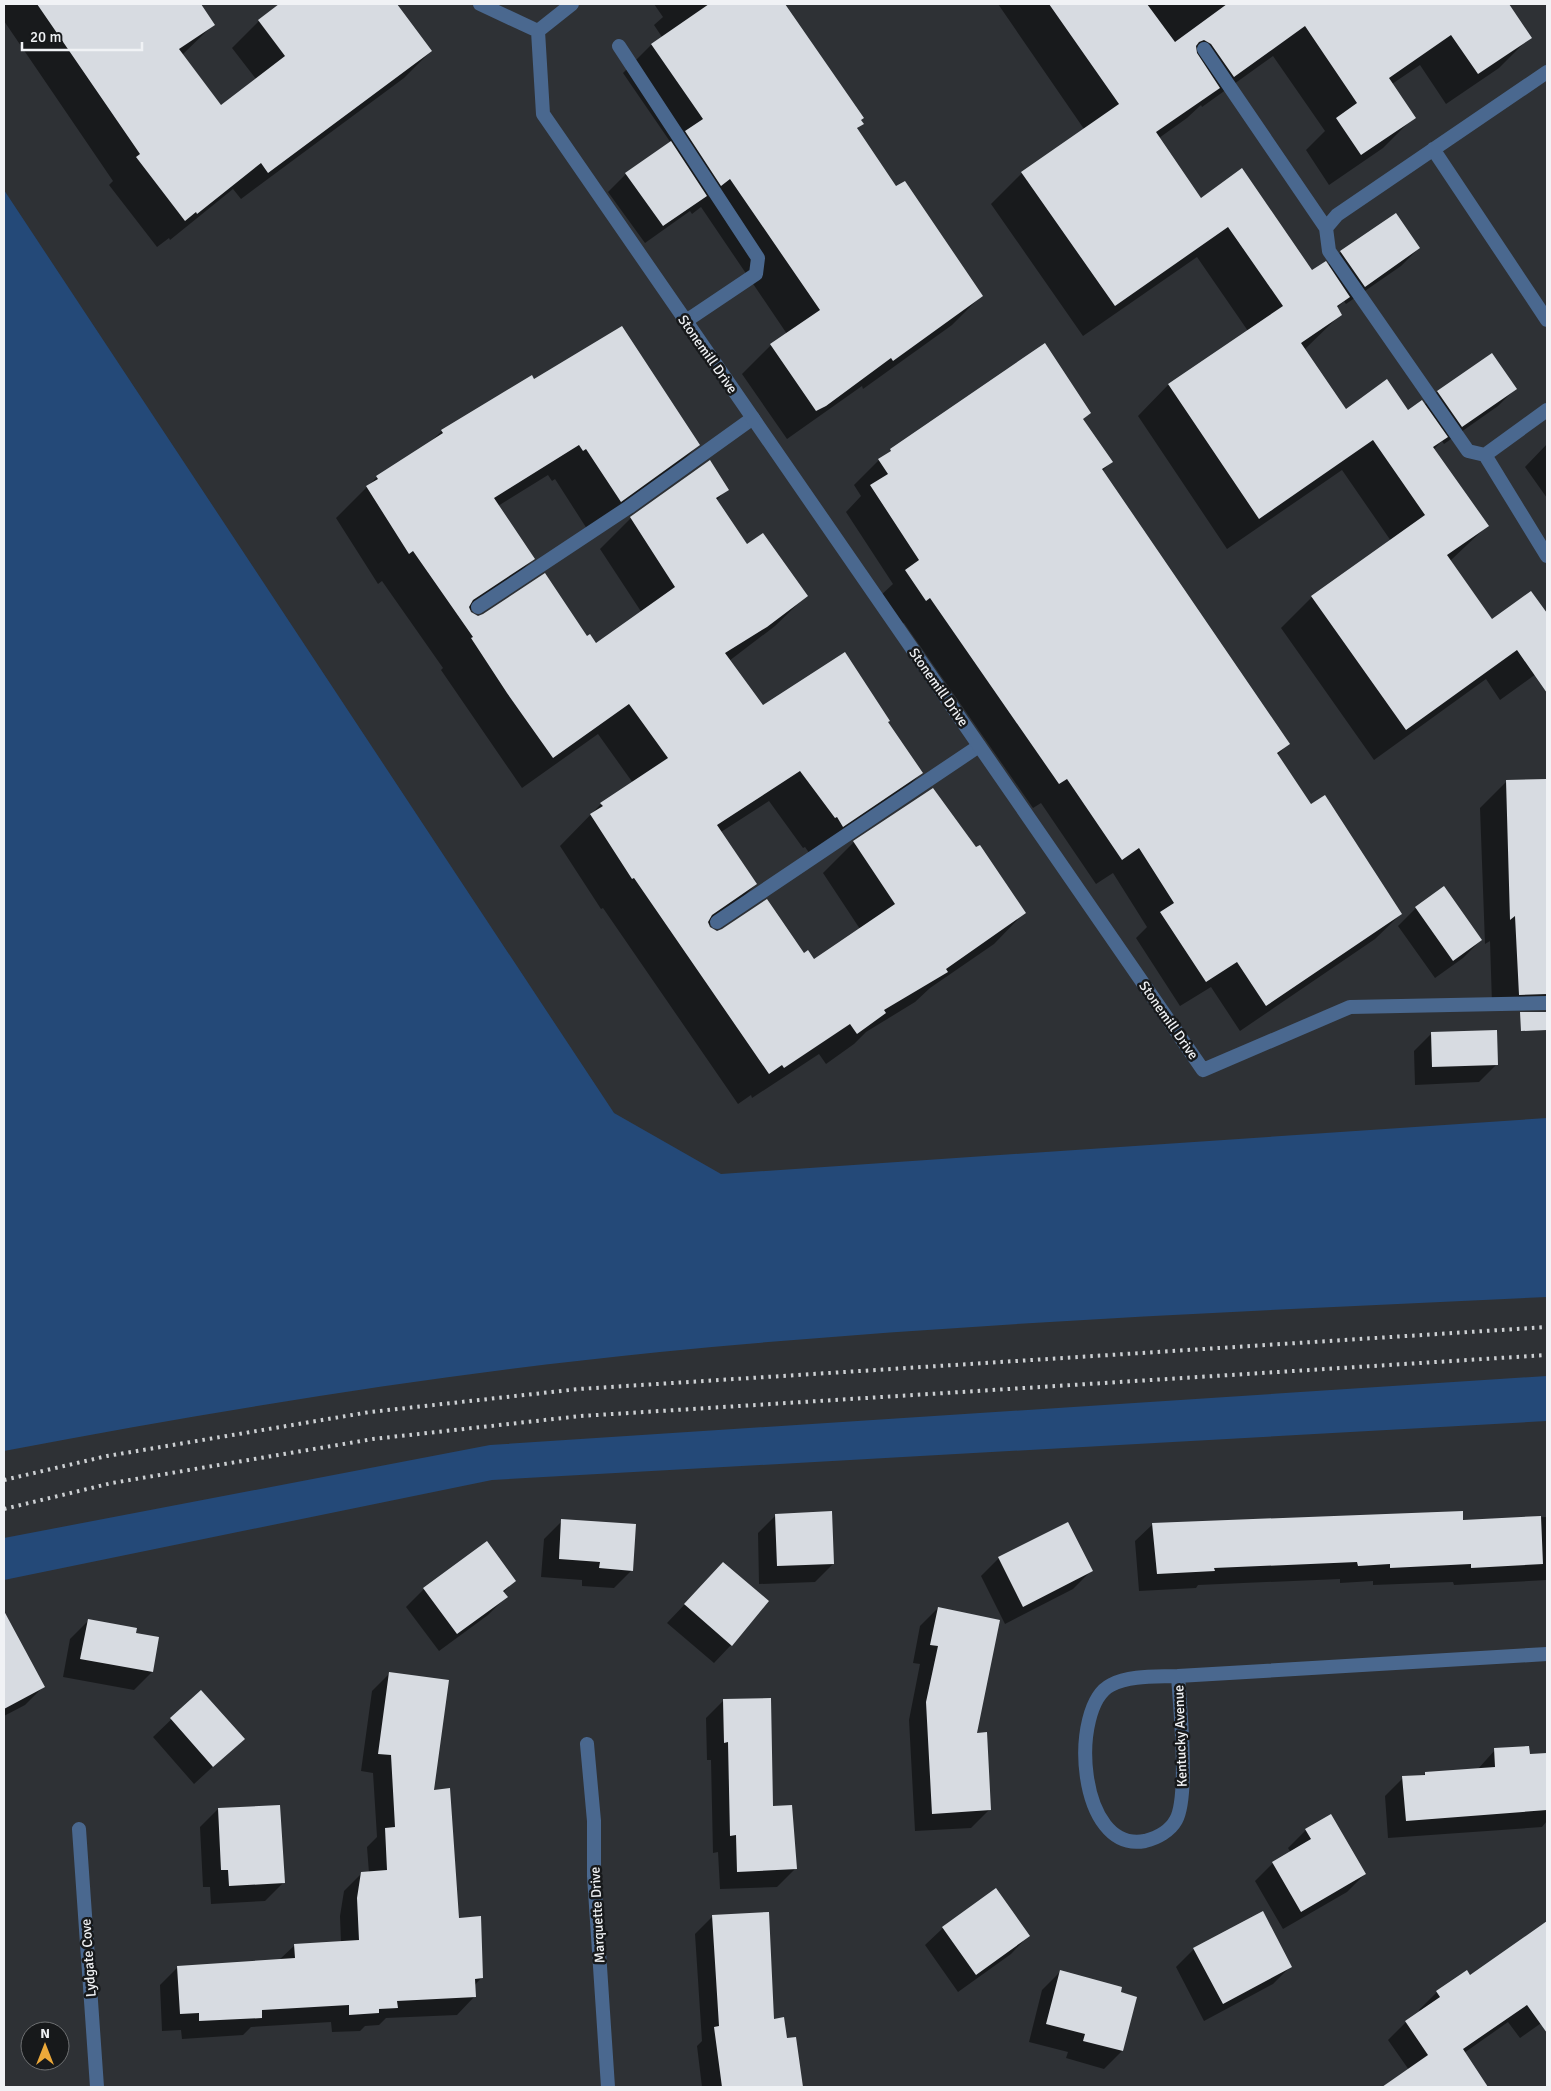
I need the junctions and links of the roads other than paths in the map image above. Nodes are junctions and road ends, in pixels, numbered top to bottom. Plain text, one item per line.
1 (480, 4) edge
2 (572, 4) edge
3 (538, 32) junction
4 (619, 46) dead end
5 (1204, 49) dead end
6 (1547, 72) edge
7 (1434, 149) junction
8 (1326, 228) junction
9 (1547, 320) edge
10 (686, 321) junction
11 (1547, 410) edge
12 (753, 418) junction
13 (1485, 455) junction
14 (1547, 556) edge
15 (478, 607) dead end
16 (979, 746) junction
17 (717, 922) dead end
18 (1547, 1003) edge
19 (1547, 1654) edge
20 (1178, 1676) junction
21 (587, 1744) dead end
22 (79, 1829) dead end
23 (97, 2087) edge
24 (608, 2087) edge

1 - 3 street
2 - 3 street
3 - 10 street, Stonemill Drive
4 - 10 street
5 - 8 street
6 - 7 street
7 - 8 street
7 - 9 street
8 - 13 street
10 - 12 street, Stonemill Drive
11 - 13 street
12 - 15 street
12 - 16 street, Stonemill Drive
13 - 14 street
16 - 17 street
16 - 18 street, Stonemill Drive
19 - 20 street, Kentucky Avenue
20 - 20 street, Kentucky Avenue
21 - 24 street, Marquette Drive
22 - 23 street, Lydgate Cove

